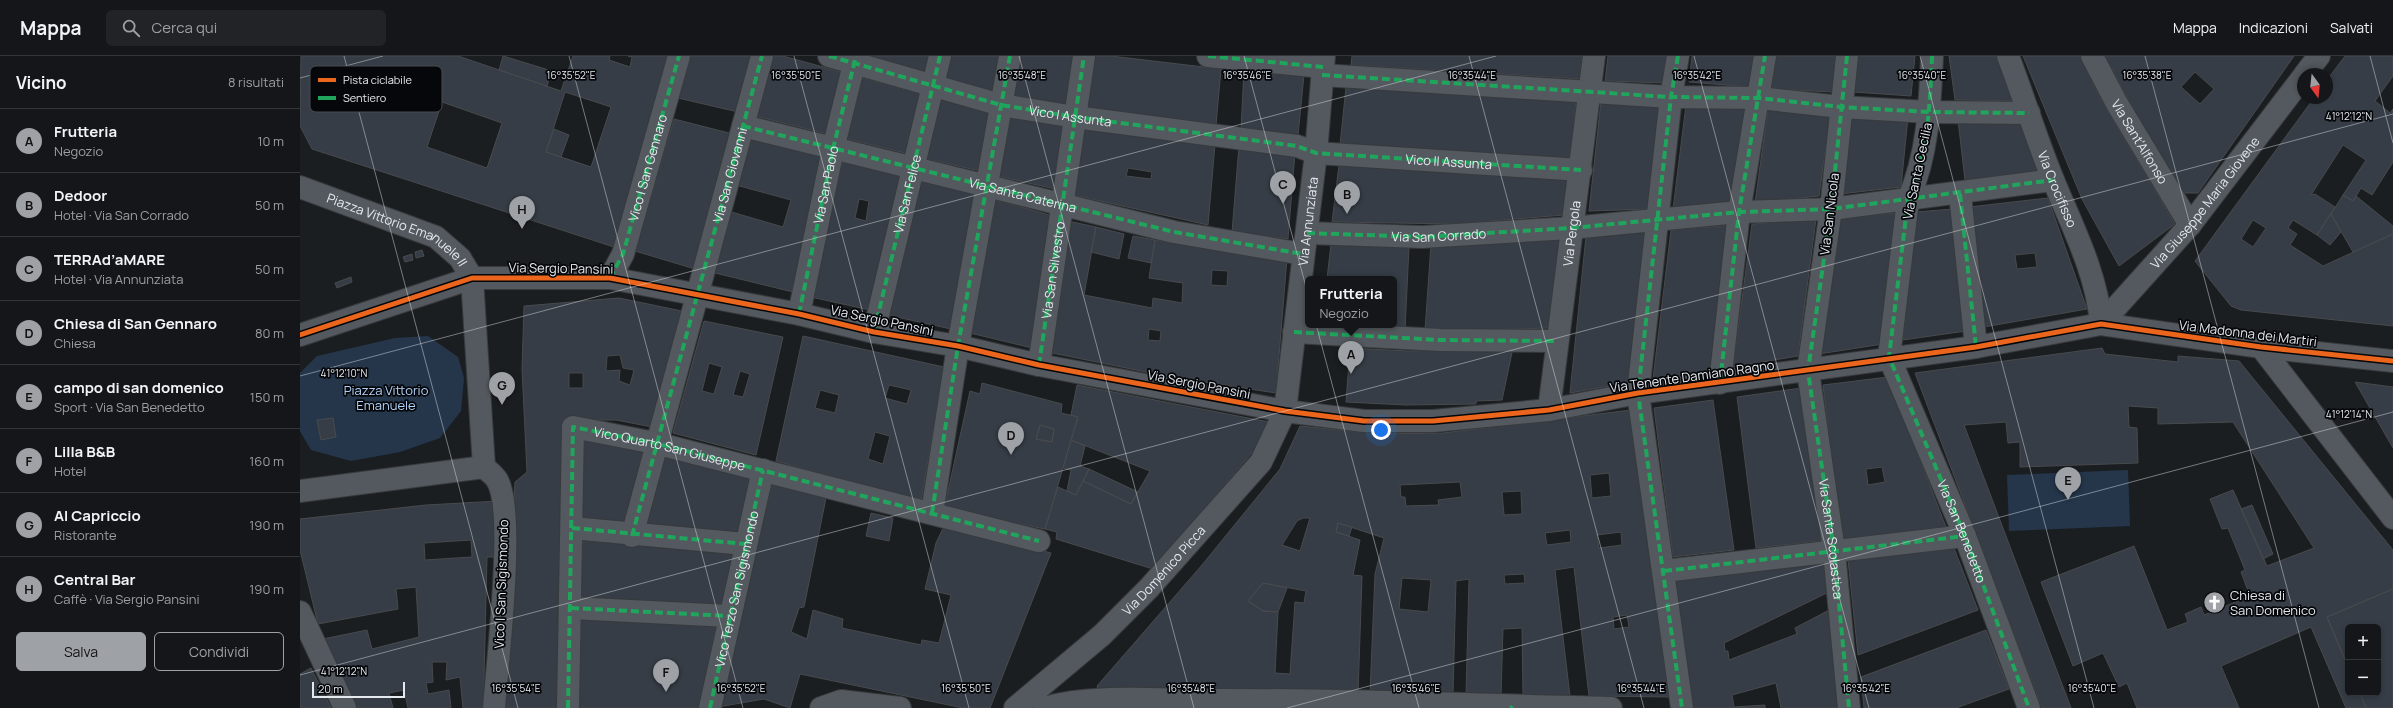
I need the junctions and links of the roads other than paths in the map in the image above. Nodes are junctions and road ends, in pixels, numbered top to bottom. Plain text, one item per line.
1 (679, 56) edge
2 (762, 56) edge
3 (829, 56) edge
4 (940, 56) edge
5 (1010, 56) edge
6 (1084, 56) edge
7 (1208, 56) edge
8 (1594, 56) edge
9 (1678, 56) edge
10 (1765, 56) edge
11 (1847, 56) edge
12 (1932, 56) edge
13 (2008, 56) edge
14 (2092, 56) edge
15 (2319, 56) edge
16 (856, 59) edge
17 (1323, 66) edge
18 (2310, 68) edge
19 (933, 84) junction
20 (2297, 85) edge
21 (1591, 91) junction
22 (1671, 97) junction
23 (1759, 98) junction
24 (1001, 105) junction
25 (1841, 107) junction
26 (1930, 112) junction
27 (2029, 113) junction
28 (1075, 118) junction
29 (743, 126) junction
30 (833, 149) junction
31 (1316, 153) junction
32 (914, 170) junction
33 (1581, 170) junction
34 (2053, 180) junction
35 (300, 187) edge
36 (986, 187) junction
37 (1960, 194) junction
38 (1908, 200) junction
39 (1063, 204) junction
40 (1831, 209) junction
41 (1739, 212) junction
42 (1658, 219) junction
43 (2190, 225) junction
44 (1571, 228) junction
45 (1305, 244) junction
46 (472, 278) junction
47 (610, 278) junction
48 (698, 294) junction
49 (799, 314) junction
50 (2101, 324) junction
51 (874, 332) junction
52 (1294, 332) junction
53 (300, 335) edge
54 (1557, 341) junction
55 (958, 346) junction
56 (1976, 347) junction
57 (2261, 348) junction
58 (1889, 357) junction
59 (2393, 361) edge
60 (1039, 365) junction
61 (1808, 371) junction
62 (1720, 383) junction
63 (1638, 393) junction
64 (1549, 410) junction
65 (1285, 411) junction
66 (656, 443) junction
67 (484, 467) junction
68 (763, 470) junction
69 (300, 491) edge
70 (932, 514) junction
71 (2393, 518) edge
72 (572, 528) junction
73 (632, 536) junction
74 (1965, 536) junction
75 (1039, 541) dead end
76 (745, 544) junction
77 (1834, 551) junction
78 (1664, 571) junction
79 (571, 608) junction
80 (300, 612) edge
81 (729, 616) junction
82 (1511, 707) edge
83 (345, 708) edge
84 (494, 708) edge
85 (568, 708) edge
86 (710, 708) edge
87 (821, 708) edge
88 (900, 708) edge
89 (1015, 708) edge
90 (1044, 708) edge
91 (1611, 708) edge
92 (1682, 708) edge
93 (1849, 708) edge
94 (2029, 708) edge

1 - 47 street, Vico I San Gennaro
2 - 29 street, Via San Giovanni
3 - 16 street, Vico I Assunta
4 - 19 street, Via San Felice
5 - 24 street
6 - 28 street, Via San Silvestro
7 - 17 street
8 - 21 street, Via Pergola
9 - 22 street
10 - 23 street
11 - 25 street, Via San Nicola
12 - 26 street, Via Santa Cecilia
13 - 27 street, Via Crocifisso
14 - 43 street, Via Sant'Alfonso
15 - 18 street
16 - 19 street, Vico I Assunta
16 - 30 street, Via San Paolo
17 - 21 street
17 - 31 street, Via Annunziata
19 - 24 street, Vico I Assunta
19 - 32 street, Via San Felice
20 - 43 street, Via Giuseppe Maria Giovene
21 - 22 street
21 - 33 street, Via Pergola
22 - 23 street
22 - 42 street
23 - 25 street
23 - 41 street
24 - 28 street, Vico I Assunta
24 - 36 street
25 - 26 street
25 - 40 street, Via San Nicola
26 - 27 street
26 - 38 street, Via Santa Cecilia
27 - 34 street, Via Crocifisso
28 - 31 street, Vico I Assunta
28 - 39 street, Via San Silvestro
29 - 30 street, Via Santa Caterina
29 - 48 street, Via San Giovanni
30 - 32 street, Via Santa Caterina
30 - 49 street, Via San Paolo
31 - 33 street, Vico II Assunta
31 - 45 street, Via Annunziata
32 - 36 street, Via Santa Caterina
32 - 51 street, Via San Felice
33 - 44 street, Via Pergola
34 - 37 street, Via San Corrado
34 - 50 street, Via Crocifisso
35 - 46 street, Piazza Vittorio Emanuele II
36 - 39 street, Via Santa Caterina
36 - 55 street
37 - 38 street, Via San Corrado
37 - 56 street
38 - 40 street, Via San Corrado
38 - 58 street, Via Santa Cecilia
39 - 45 street, Via Santa Caterina
39 - 60 street, Via San Silvestro
40 - 41 street, Via San Corrado
40 - 61 street, Via San Nicola
41 - 42 street, Via San Corrado
41 - 62 street
42 - 44 street, Via San Corrado
42 - 63 street
43 - 50 street, Via Giuseppe Maria Giovene
44 - 45 street, Via San Corrado
44 - 54 street, Via Pergola
45 - 52 street, Via Annunziata
46 - 47 street, Via Sergio Pansini
46 - 53 street, Via Sergio Pansini
46 - 67 street, Piazza Vittorio Emanuele II
47 - 48 street, Via Sergio Pansini
48 - 49 street, Via Sergio Pansini
48 - 66 street, Via San Giovanni
49 - 51 street, Via Sergio Pansini
50 - 56 street, Via Tenente Damiano Ragno
50 - 57 street, Via Madonna dei Martiri
51 - 55 street, Via Sergio Pansini
52 - 54 street
52 - 65 street, Via Annunziata
54 - 64 street, Via Pergola
55 - 60 street, Via Sergio Pansini
55 - 70 street
56 - 58 street, Via Tenente Damiano Ragno
57 - 59 street, Via Madonna dei Martiri
57 - 71 street
58 - 61 street, Via Tenente Damiano Ragno
58 - 74 street, Via San Benedetto
60 - 65 street, Via Sergio Pansini
61 - 62 street, Via Tenente Damiano Ragno
61 - 77 street, Via Santa Scolastica
62 - 63 street, Via Tenente Damiano Ragno
63 - 64 street, Via Tenente Damiano Ragno
63 - 78 street
64 - 65 street, Via Tenente Damiano Ragno
65 - 89 street, Via Domenico Picca
66 - 68 street, Vico Quarto San Giuseppe
66 - 72 street, Vico Quarto San Giuseppe
66 - 73 street, Via San Giovanni
67 - 69 street
67 - 84 street, Vico I San Sigismondo
68 - 70 street, Vico Quarto San Giuseppe
68 - 76 street, Vico Terzo San Sigismondo
70 - 75 street, Vico Quarto San Giuseppe
72 - 73 street
72 - 79 street, Vico Quarto San Giuseppe
73 - 76 street
74 - 77 street
74 - 94 street, Via San Benedetto
76 - 81 street, Vico Terzo San Sigismondo
77 - 78 street
77 - 93 street, Via Santa Scolastica
78 - 92 street
79 - 81 street
79 - 85 street, Vico Quarto San Giuseppe
80 - 83 street
81 - 86 street, Vico Terzo San Sigismondo
82 - 90 street
82 - 91 street
87 - 88 street

